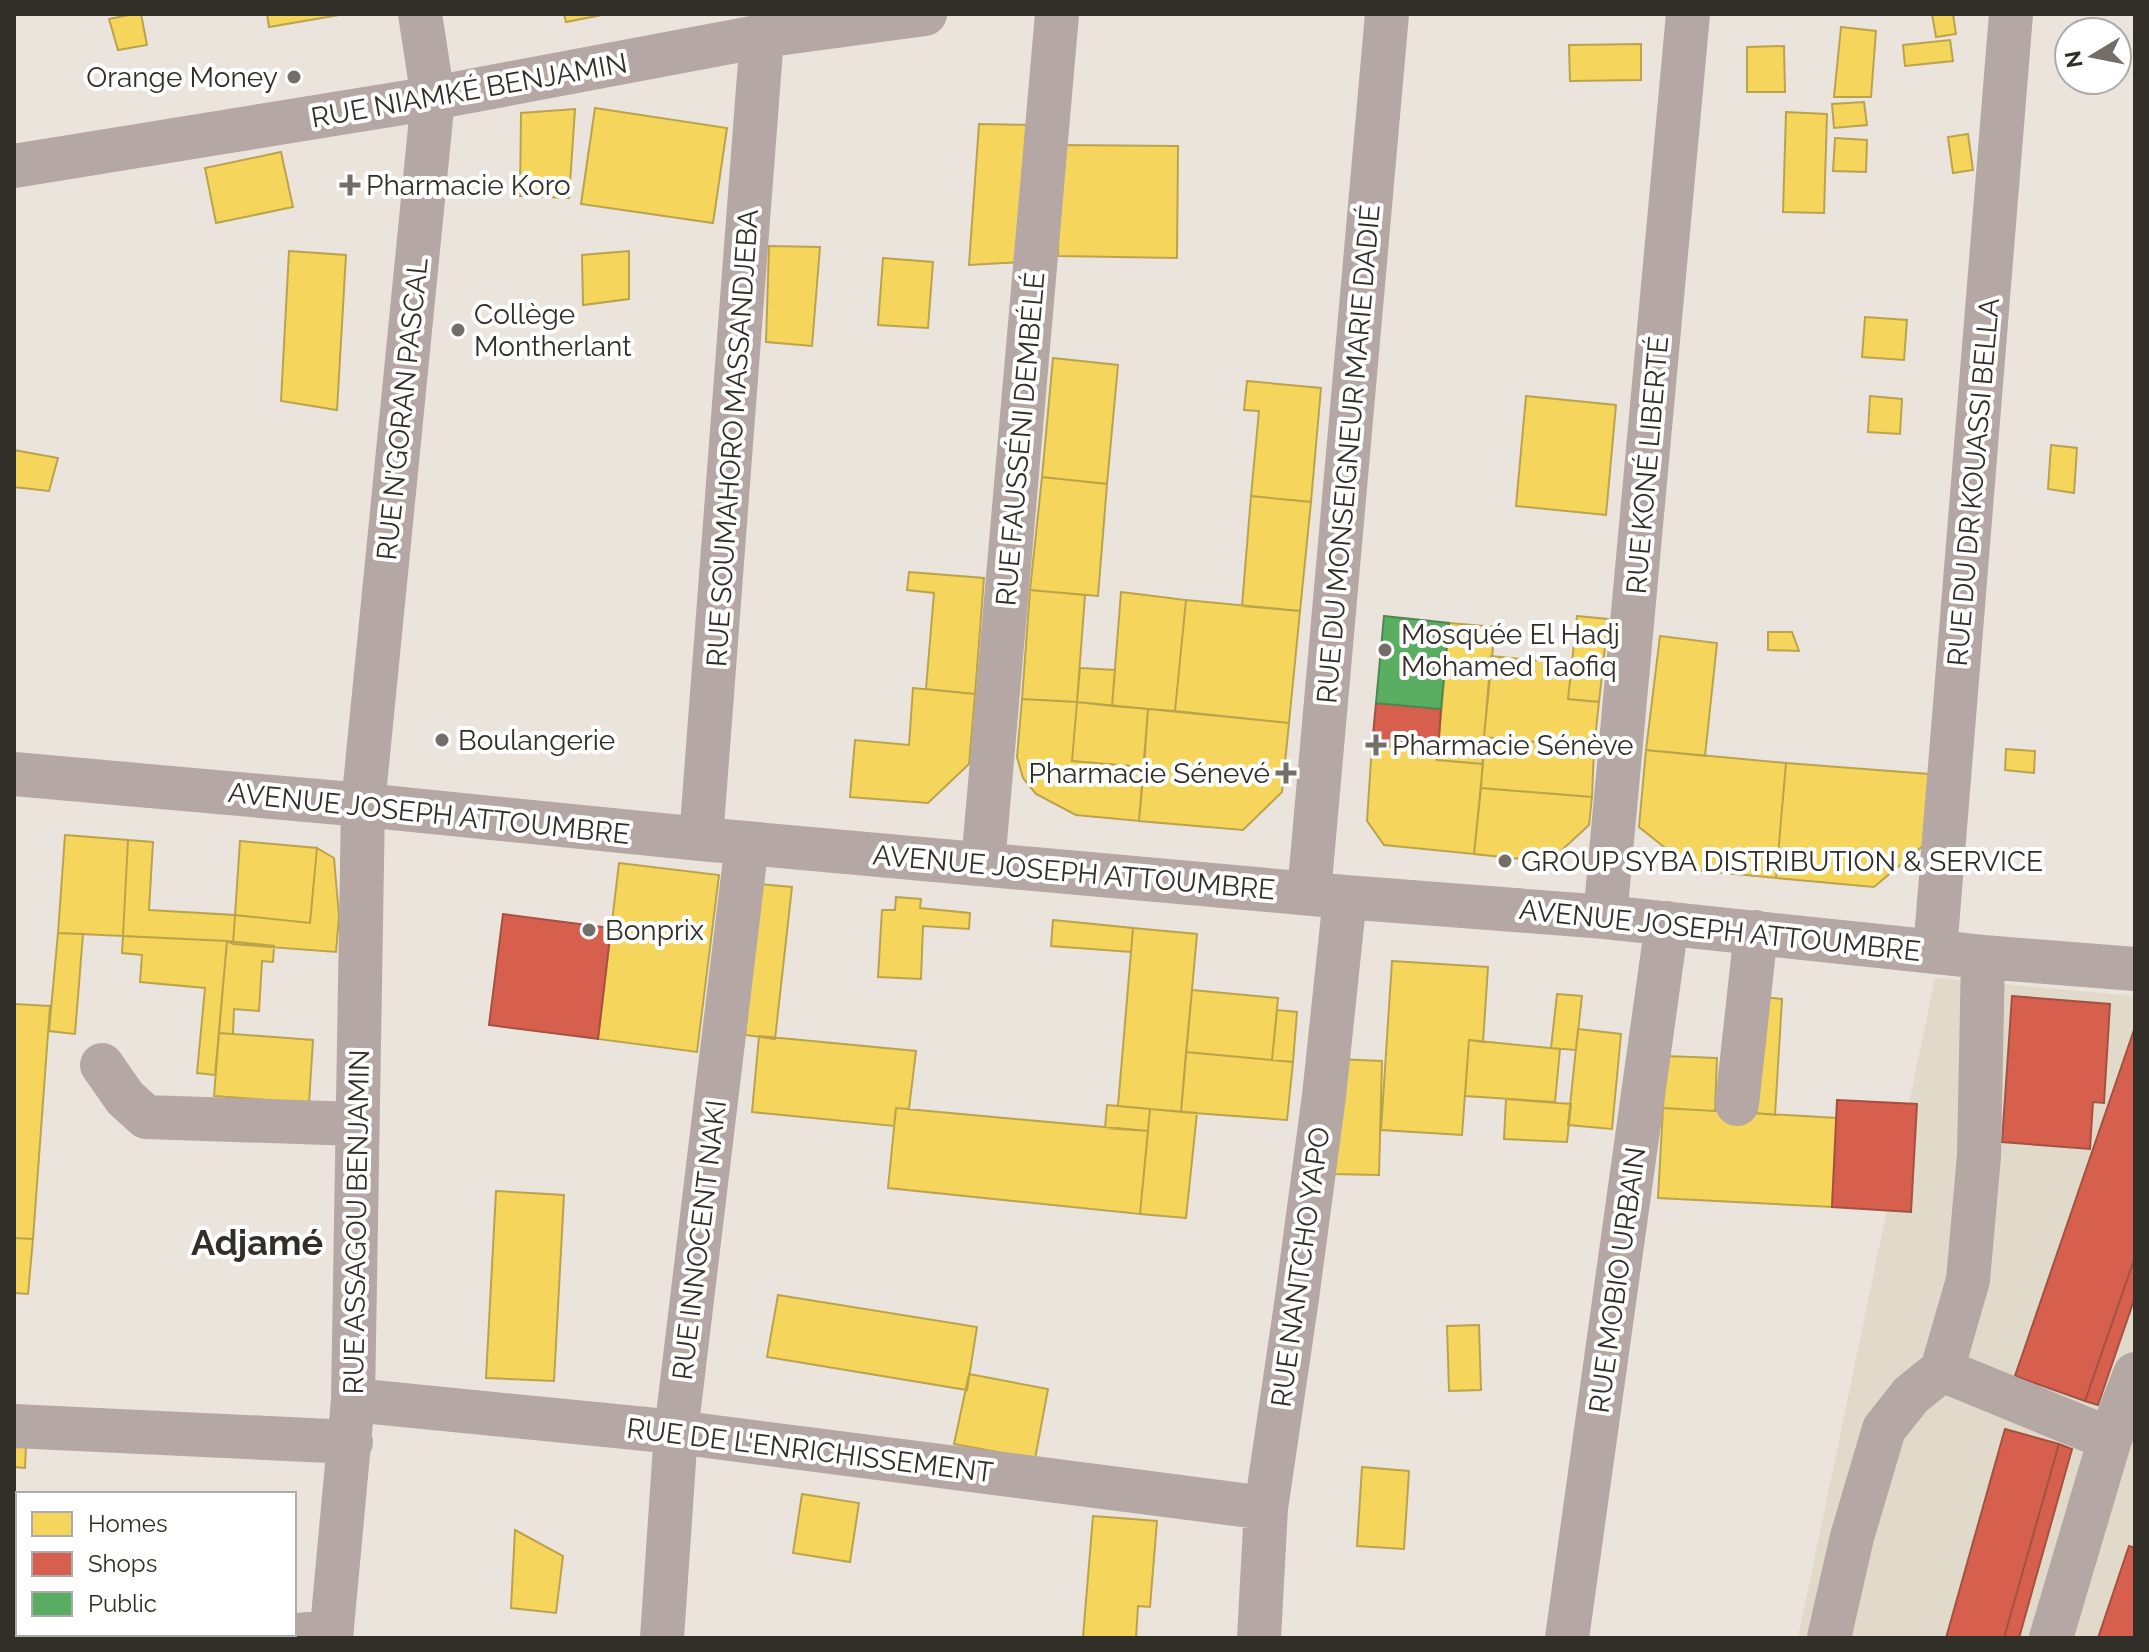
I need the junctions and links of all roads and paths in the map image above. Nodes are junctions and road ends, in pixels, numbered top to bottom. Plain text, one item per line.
1 (420, 14) edge
2 (925, 14) edge
3 (1057, 14) edge
4 (1387, 14) edge
5 (1688, 14) edge
6 (2011, 14) edge
7 (762, 36) junction
8 (433, 98) junction
9 (14, 166) edge
10 (14, 774) edge
11 (363, 805) junction
12 (701, 839) junction
13 (747, 843) junction
14 (983, 864) junction
15 (1327, 895) junction
16 (1605, 917) junction
17 (1667, 923) junction
18 (1756, 932) junction
19 (1935, 951) junction
20 (1983, 957) junction
21 (2135, 969) edge
22 (102, 1065) dead end
23 (1737, 1104) dead end
24 (357, 1124) junction
25 (1942, 1370) junction
26 (2135, 1374) edge
27 (352, 1421) junction
28 (14, 1426) edge
29 (676, 1432) junction
30 (2110, 1439) junction
31 (1266, 1508) junction
32 (331, 1635) edge
33 (263, 1638) edge
34 (662, 1638) edge
35 (1259, 1638) edge
36 (1567, 1638) edge
37 (1829, 1638) edge
38 (2051, 1638) edge

1 - 8 street, RUE N'GORAN PASCAL
2 - 7 street, RUE NIAMKÉ BENJAMIN
3 - 14 street, RUE FAUSSÉNI DEMBÉLÉ
4 - 15 street, RUE DU MONSEIGNEUR MARIE DADIÉ
5 - 16 street, RUE KONÉ LIBERTÉ
6 - 19 street, RUE DU DR KOUASSI BELLA
7 - 8 street, RUE NIAMKÉ BENJAMIN
7 - 12 street, RUE SOUMAHORO MASSANDJEBA
8 - 9 street, RUE NIAMKÉ BENJAMIN
8 - 11 street, RUE N'GORAN PASCAL
10 - 11 street, AVENUE JOSEPH ATTOUMBRE
11 - 12 street, AVENUE JOSEPH ATTOUMBRE
11 - 24 street, RUE ASSAGOU BENJAMIN
12 - 13 street, AVENUE JOSEPH ATTOUMBRE
13 - 14 street, AVENUE JOSEPH ATTOUMBRE
13 - 29 street, RUE INNOCENT NAKI
14 - 15 street, AVENUE JOSEPH ATTOUMBRE
15 - 16 street, AVENUE JOSEPH ATTOUMBRE
15 - 31 street, RUE NANTCHO YAPO
16 - 17 street, AVENUE JOSEPH ATTOUMBRE
17 - 18 street, AVENUE JOSEPH ATTOUMBRE
17 - 36 street, RUE MOBIO URBAIN
18 - 19 street, AVENUE JOSEPH ATTOUMBRE
18 - 23 street
19 - 20 street, AVENUE JOSEPH ATTOUMBRE
20 - 21 street, AVENUE JOSEPH ATTOUMBRE
20 - 25 street
22 - 24 street
24 - 27 street, RUE ASSAGOU BENJAMIN
25 - 30 street
25 - 37 street
26 - 30 street
27 - 28 street, RUE DE L'ENRICHISSEMENT
27 - 29 street, RUE DE L'ENRICHISSEMENT
27 - 32 street, RUE ASSAGOU BENJAMIN
29 - 31 street, RUE DE L'ENRICHISSEMENT
29 - 34 street, RUE INNOCENT NAKI
30 - 38 street
31 - 35 street, RUE NANTCHO YAPO
32 - 33 street

